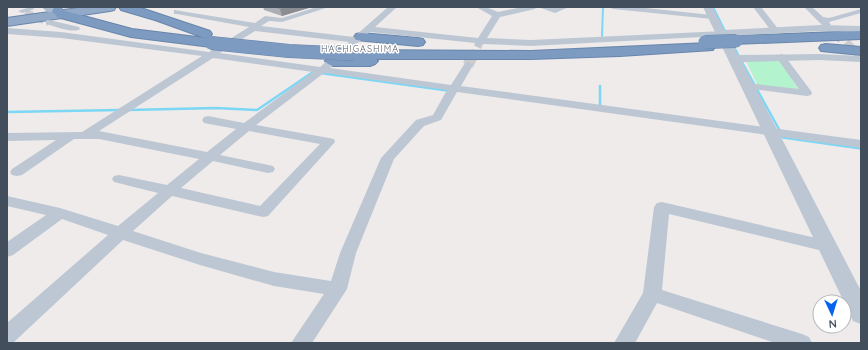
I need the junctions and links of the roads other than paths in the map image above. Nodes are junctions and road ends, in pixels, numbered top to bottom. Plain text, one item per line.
1 (110, 7) edge
2 (125, 7) edge
3 (326, 7) edge
4 (393, 7) edge
5 (480, 7) edge
6 (532, 7) edge
7 (542, 7) edge
8 (565, 7) edge
9 (613, 7) edge
10 (757, 7) edge
11 (808, 7) edge
12 (91, 8) edge
13 (139, 9) edge
14 (26, 11) edge
15 (56, 11) edge
16 (861, 11) edge
17 (177, 12) dead end
18 (710, 12) edge
19 (497, 15) junction
20 (7, 18) edge
21 (821, 19) junction
22 (7, 22) edge
23 (49, 22) tunnel mouth
24 (255, 27) junction
25 (110, 28) junction
26 (861, 29) edge
27 (776, 30) junction
28 (7, 31) edge
29 (833, 31) junction
30 (721, 33) junction
31 (61, 35) junction
32 (861, 35) edge
33 (861, 40) edge
34 (480, 42) junction
35 (359, 43) junction
36 (707, 45) junction
37 (215, 46) junction
38 (737, 47) junction
39 (860, 54) edge
40 (534, 56) junction
41 (781, 57) junction
42 (468, 65) tunnel mouth
43 (323, 69) junction
44 (748, 86) junction
45 (453, 90) junction
46 (208, 120) dead end
47 (245, 127) junction
48 (771, 132) junction
49 (79, 135) junction
50 (7, 137) edge
51 (861, 144) edge
52 (209, 157) junction
53 (268, 169) dead end
54 (17, 172) dead end
55 (119, 179) dead end
56 (170, 190) junction
57 (7, 201) edge
58 (60, 212) junction
59 (121, 232) junction
60 (827, 246) junction
61 (7, 251) edge
62 (338, 289) junction
63 (652, 294) junction
64 (861, 314) edge
65 (7, 336) edge
66 (301, 343) edge
67 (624, 343) edge
68 (802, 343) edge

1 - 12 highway
2 - 13 highway
3 - 24 street
4 - 35 street
5 - 19 street
6 - 19 street
7 - 8 street
9 - 18 street
10 - 27 street
11 - 21 street
12 - 15 highway
12 - 25 highway
13 - 37 highway
14 - 15 highway
14 - 20 highway
15 - 22 highway
15 - 25 highway
16 - 21 street
17 - 24 street
18 - 30 street
19 - 34 street
21 - 29 street
23 - 31 street
24 - 35 street
24 - 37 street
25 - 37 highway
26 - 29 street
27 - 29 street
27 - 30 street
28 - 31 street
30 - 34 street
30 - 38 street
31 - 37 street
32 - 38 highway
33 - 38 highway
34 - 35 street
35 - 36 highway
35 - 37 highway, bridge
35 - 40 highway
35 - 43 street
36 - 38 highway
36 - 40 highway
37 - 43 street
37 - 49 street
38 - 39 highway
38 - 41 street
38 - 44 street
39 - 41 street
40 - 43 highway
41 - 44 street
42 - 45 street
43 - 45 street
43 - 47 street
44 - 48 street
45 - 48 street
45 - 62 street
46 - 47 street
47 - 52 street
47 - 56 street
48 - 51 street
48 - 60 street
49 - 50 street
49 - 52 street
49 - 54 street
52 - 53 street
52 - 56 street
55 - 56 street
56 - 59 street
57 - 58 street
58 - 59 street
58 - 61 street
59 - 62 street
59 - 65 street
60 - 63 street
60 - 64 street
62 - 66 street
63 - 67 street
63 - 68 street

